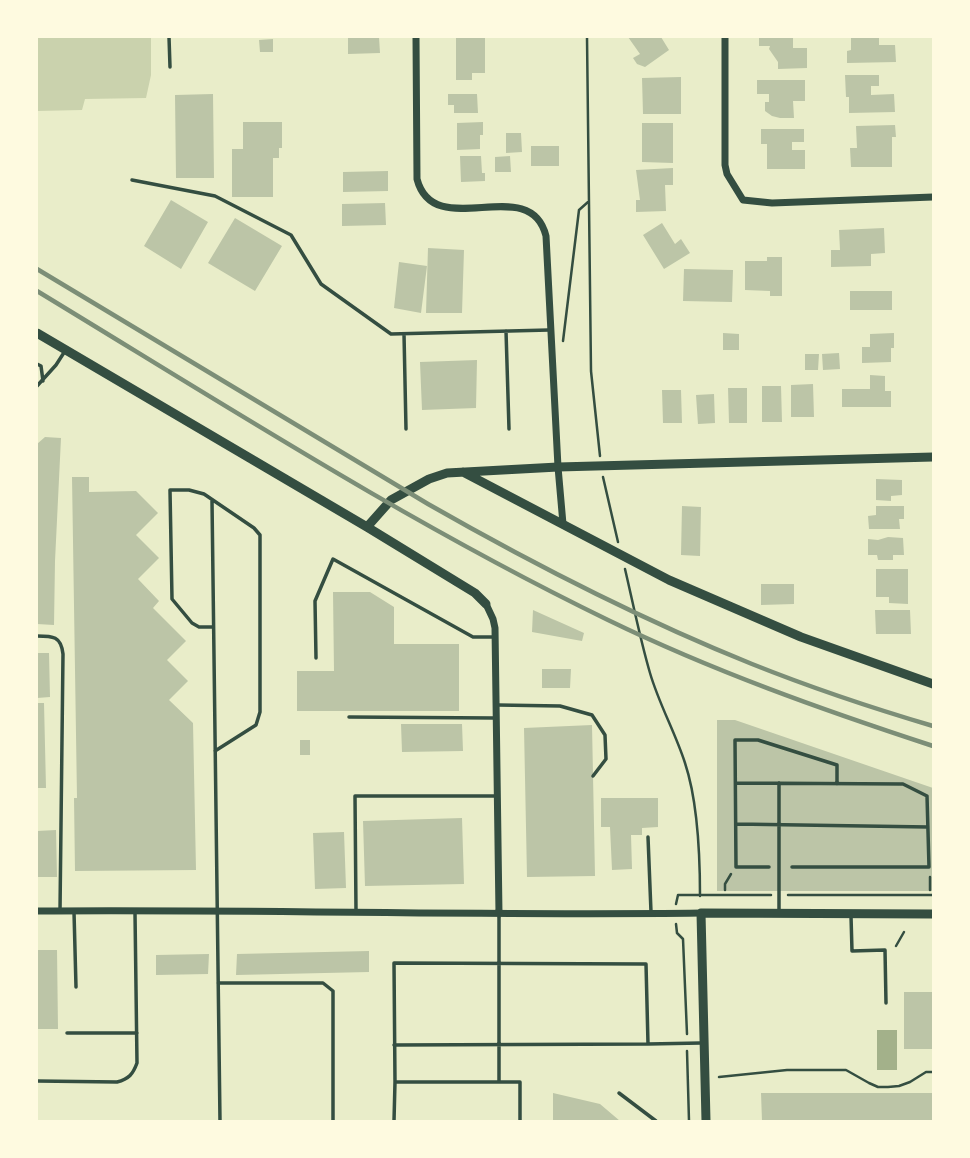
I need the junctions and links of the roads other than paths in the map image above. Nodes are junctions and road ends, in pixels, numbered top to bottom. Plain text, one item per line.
1 (169, 37) edge
2 (416, 37) edge
3 (725, 37) edge
4 (170, 67) dead end
5 (132, 180) dead end
6 (933, 197) edge
7 (551, 330) junction
8 (506, 331) junction
9 (37, 333) edge
10 (404, 334) junction
11 (66, 350) junction
12 (37, 364) edge
13 (43, 381) junction
14 (37, 387) edge
15 (406, 429) dead end
16 (509, 429) dead end
17 (933, 457) edge
18 (558, 467) junction
19 (462, 471) junction
20 (212, 501) junction
21 (563, 524) junction
22 (367, 527) junction
23 (486, 604) joint
24 (214, 627) junction
25 (37, 636) edge
26 (495, 638) junction
27 (316, 659) dead end
28 (933, 684) edge
29 (496, 705) junction
30 (349, 717) dead end
31 (496, 718) junction
32 (215, 751) junction
33 (593, 776) dead end
34 (736, 783) junction
35 (779, 783) junction
36 (837, 784) junction
37 (498, 796) junction
38 (736, 824) junction
39 (779, 825) junction
40 (928, 827) junction
41 (648, 838) dead end
42 (769, 867) dead end
43 (792, 867) dead end
44 (74, 910) junction
45 (37, 911) edge
46 (60, 911) junction
47 (135, 911) junction
48 (217, 911) junction
49 (356, 911) junction
50 (499, 914) junction
51 (651, 914) junction
52 (701, 914) junction
53 (779, 914) junction
54 (851, 914) junction
55 (933, 914) edge
56 (499, 964) junction
57 (218, 983) junction
58 (76, 987) dead end
59 (886, 1003) dead end
60 (67, 1032) dead end
61 (137, 1034) junction
62 (705, 1043) junction
63 (499, 1044) junction
64 (648, 1044) junction
65 (394, 1045) junction
66 (37, 1082) edge
67 (395, 1082) junction
68 (499, 1082) junction
69 (619, 1093) dead end
70 (220, 1121) edge
71 (334, 1121) edge
72 (394, 1121) edge
73 (520, 1121) edge
74 (656, 1121) edge
75 (706, 1121) edge

1 - 4 lane
2 - 7 street
3 - 6 street
5 - 10 lane
7 - 8 lane
7 - 18 street
8 - 10 lane
8 - 16 lane
9 - 11 street
10 - 15 lane
11 - 13 lane
11 - 22 street
12 - 13 lane
13 - 14 lane
17 - 18 street
18 - 19 street
18 - 21 street
19 - 21 street
19 - 22 street
20 - 24 lane
20 - 24 lane
20 - 32 lane
21 - 28 street
22 - 23 street
23 - 26 street
24 - 32 lane
25 - 46 lane
26 - 27 lane
26 - 29 street
29 - 31 street
29 - 33 lane
30 - 31 lane
31 - 37 street
32 - 48 lane
34 - 35 lane
34 - 36 lane
34 - 38 lane
35 - 36 lane
35 - 39 lane
36 - 40 lane
37 - 49 lane
37 - 50 street
38 - 39 lane
38 - 42 lane
39 - 40 lane
39 - 53 lane
40 - 43 lane
41 - 51 lane
44 - 46 street
44 - 47 street
44 - 58 lane
45 - 46 street
47 - 48 street
47 - 61 lane
48 - 49 street
48 - 57 lane
49 - 50 street
50 - 51 street
50 - 56 lane
51 - 52 street
52 - 53 street
52 - 62 street
53 - 54 street
54 - 55 street
54 - 59 lane
56 - 63 lane
56 - 64 lane
56 - 65 lane
57 - 70 lane
57 - 71 lane
60 - 61 lane
61 - 66 lane
62 - 64 lane
62 - 75 street
63 - 64 lane
63 - 65 lane
63 - 68 lane
65 - 67 lane
67 - 68 lane
67 - 72 lane
68 - 73 lane
69 - 74 lane

